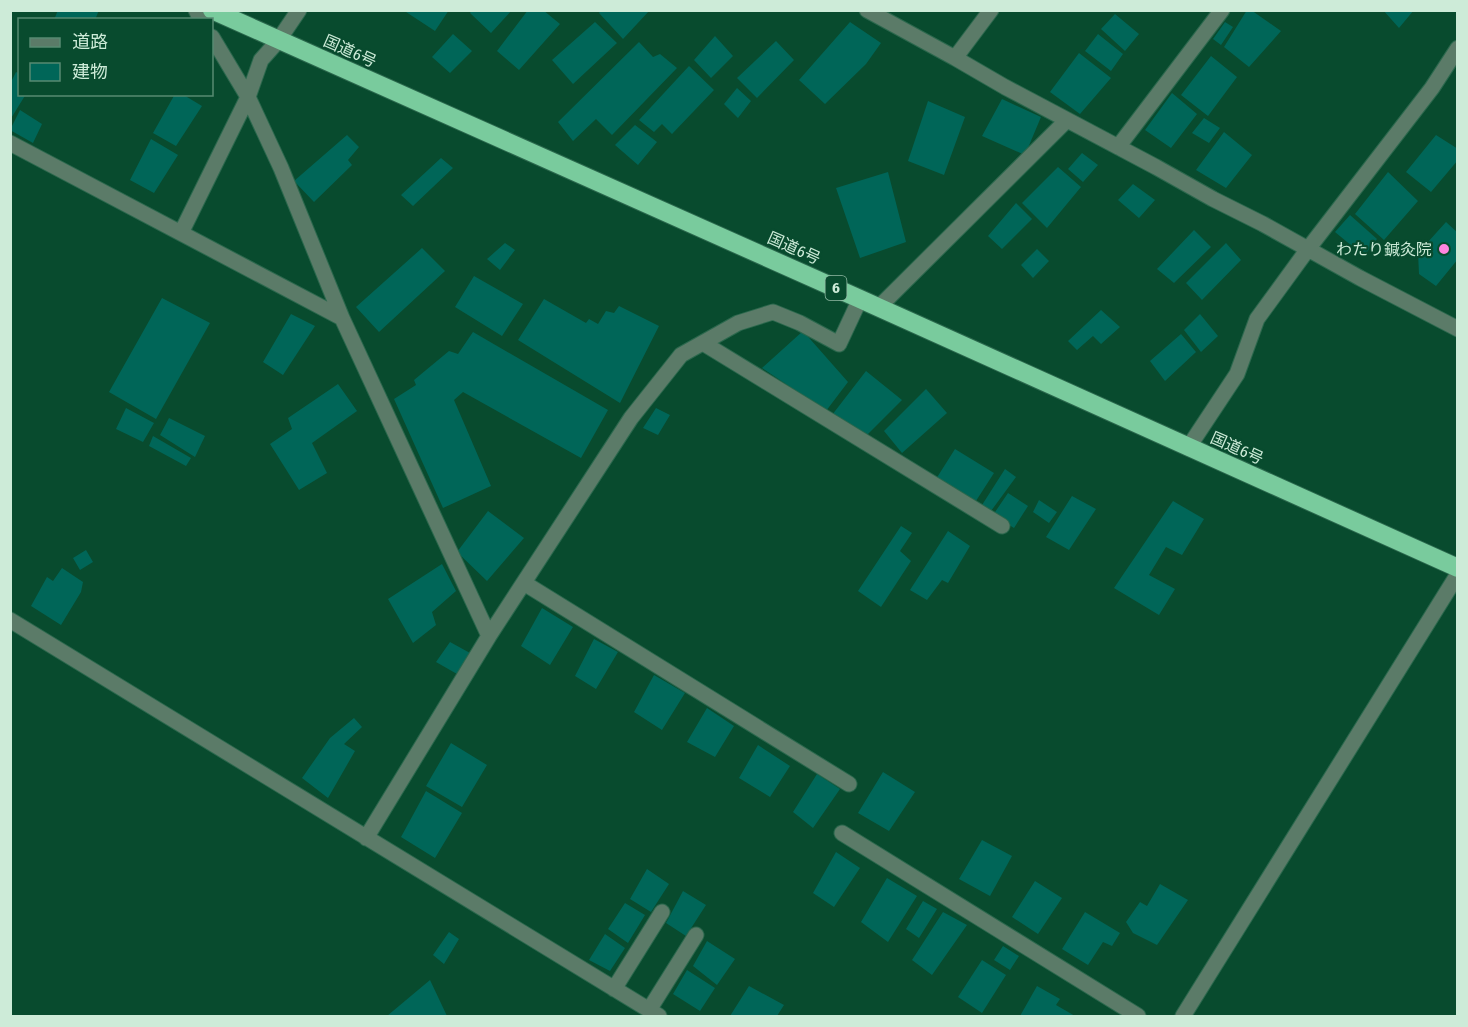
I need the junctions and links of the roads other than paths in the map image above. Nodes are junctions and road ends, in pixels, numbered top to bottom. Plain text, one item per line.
1 (212, 10) edge
2 (299, 10) edge
3 (867, 10) edge
4 (992, 10) edge
5 (1222, 10) edge
6 (213, 39) edge
7 (278, 40) junction
8 (1458, 48) edge
9 (955, 58) junction
10 (248, 97) junction
11 (1067, 120) junction
12 (10, 143) edge
13 (1118, 147) junction
14 (181, 233) junction
15 (1308, 249) junction
16 (860, 299) junction
17 (879, 307) junction
18 (342, 318) junction
19 (1458, 329) edge
20 (703, 343) junction
21 (1188, 447) junction
22 (1002, 526) dead end
23 (1458, 568) edge
24 (1458, 574) edge
25 (524, 583) junction
26 (10, 620) edge
27 (489, 636) junction
28 (849, 784) dead end
29 (842, 833) dead end
30 (366, 838) junction
31 (662, 912) dead end
32 (696, 935) dead end
33 (614, 989) junction
34 (654, 1013) edge
35 (1138, 1017) edge
36 (1183, 1017) edge

1 - 7 highway, 国道6号 / 6
2 - 7 street
3 - 9 street
4 - 9 street
5 - 13 street
6 - 10 street
7 - 10 street
7 - 16 highway, 国道6号 / 6
8 - 15 street
9 - 11 street
10 - 14 street
10 - 18 street
11 - 13 street
11 - 17 street
12 - 14 street
13 - 15 street
14 - 18 street
15 - 19 street
15 - 21 street
16 - 17 highway, 国道6号 / 6
16 - 20 street
17 - 21 highway, 国道6号 / 6
18 - 27 street
20 - 22 street
20 - 25 street
21 - 23 highway, 国道6号 / 6
24 - 36 street
25 - 27 street
25 - 28 street
26 - 30 street
27 - 30 street
29 - 35 street
30 - 33 street
31 - 33 street
32 - 34 street
33 - 34 street

